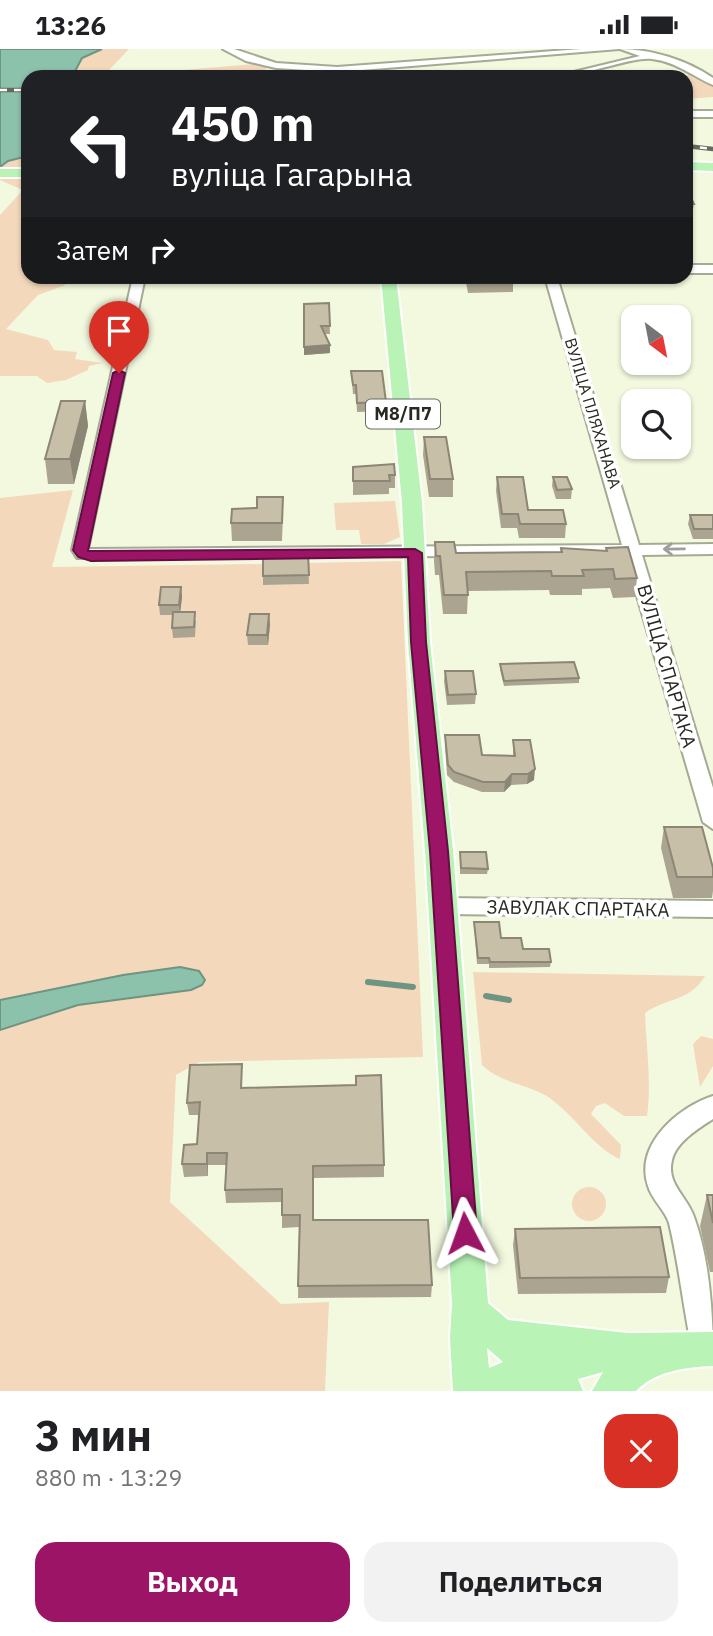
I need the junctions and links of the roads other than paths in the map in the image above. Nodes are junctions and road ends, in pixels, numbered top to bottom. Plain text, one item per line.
1 (615, 49) edge
2 (624, 49) edge
3 (256, 50) edge
4 (230, 51) edge
5 (651, 55) junction
6 (417, 64) junction
7 (391, 65) junction
8 (398, 70) edge
9 (428, 70) edge
10 (588, 70) edge
11 (713, 82) edge
12 (693, 114) edge
13 (713, 114) edge
14 (693, 164) edge
15 (0, 165) edge
16 (21, 165) edge
17 (713, 165) edge
18 (0, 173) edge
19 (21, 173) edge
20 (693, 270) edge
21 (712, 271) edge
22 (137, 284) edge
23 (389, 284) edge
24 (553, 284) edge
25 (713, 548) edge
26 (634, 550) junction
27 (415, 553) junction
28 (83, 554) joint
29 (713, 822) edge
30 (443, 906) junction
31 (713, 909) edge
32 (713, 1106) edge
33 (471, 1311) junction
34 (501, 1336) junction
35 (704, 1349) edge
36 (628, 1350) junction
37 (551, 1381) edge
38 (472, 1391) edge
39 (481, 1391) edge
40 (611, 1391) edge

1 - 6 street
2 - 5 street
3 - 4 street
4 - 7 street
5 - 10 street
5 - 11 street
6 - 7 street
6 - 9 street
7 - 8 street
12 - 13 street
14 - 17 main road
15 - 16 main road
18 - 19 main road
20 - 21 street
22 - 28 street
23 - 27 main road, М8/П7
24 - 26 street, ВУЛІЦА ПЛЯХАНАВА
25 -> 26 street
26 - 27 street
26 - 29 street, ВУЛІЦА СПАРТАКА
27 - 28 street
27 - 30 main road, М8/П7
30 - 31 street, ЗАВУЛАК СПАРТАКА
30 - 33 main road, М8/П7
32 - 35 street
33 - 34 main road
33 - 38 main road, М8/П7
34 - 36 main road
34 - 37 main road
35 - 36 main road
35 - 40 main road
36 - 37 main road
37 - 39 main road

